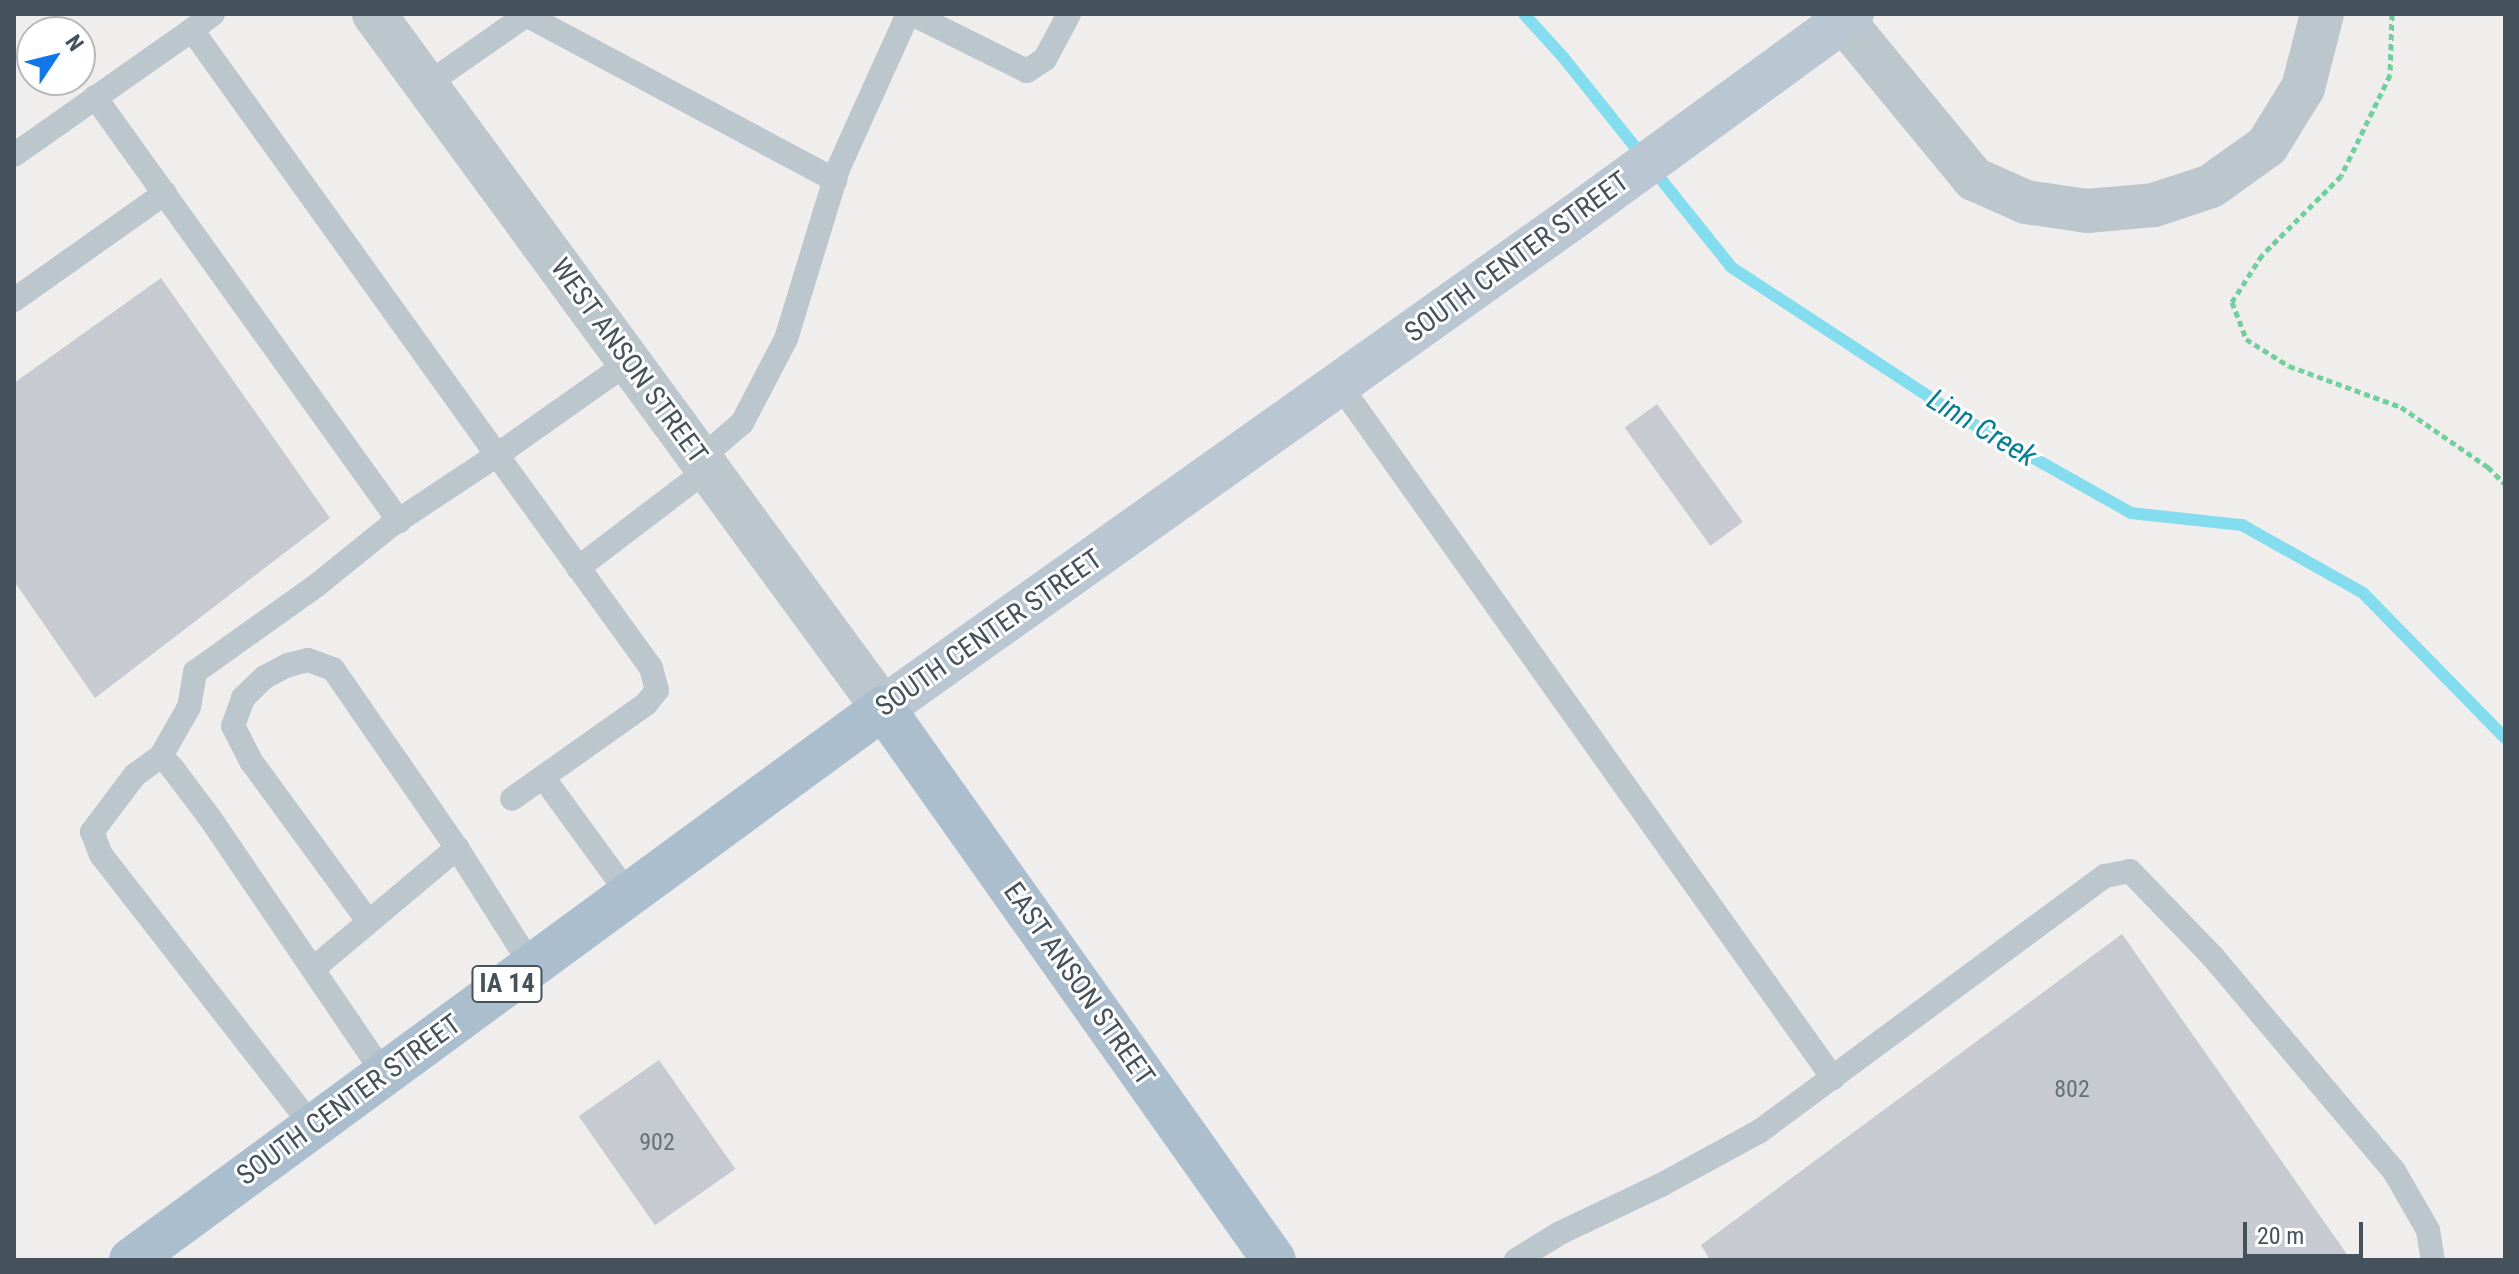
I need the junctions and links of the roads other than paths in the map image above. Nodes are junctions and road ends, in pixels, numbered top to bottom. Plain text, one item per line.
1 (213, 14) edge
2 (374, 14) edge
3 (910, 14) edge
4 (1069, 14) edge
5 (2322, 14) edge
6 (525, 15) edge
7 (1844, 16) edge
8 (192, 30) junction
9 (426, 85) junction
10 (95, 97) junction
11 (14, 155) edge
12 (835, 180) junction
13 (165, 193) junction
14 (14, 300) edge
15 (629, 362) junction
16 (1339, 384) junction
17 (497, 455) junction
18 (704, 464) junction
19 (399, 521) junction
20 (578, 568) junction
21 (883, 708) junction
22 (161, 756) junction
23 (543, 777) junction
24 (512, 799) dead end
25 (457, 848) junction
26 (629, 895) junction
27 (368, 921) junction
28 (532, 966) junction
29 (314, 968) junction
30 (384, 1074) junction
31 (1833, 1078) junction
32 (313, 1127) junction
33 (131, 1260) edge
34 (1274, 1260) edge
35 (1516, 1260) edge
36 (2433, 1260) edge

1 - 8 lane
2 - 9 street, WEST ANSON STREET
3 - 4 lane
3 - 12 lane
5 - 7 street
6 - 9 lane
6 - 12 lane
7 - 16 main road, SOUTH CENTER STREET
8 - 10 lane
8 - 17 lane
9 - 15 street, WEST ANSON STREET
10 - 11 lane
10 - 13 lane
12 - 18 lane
13 - 14 lane
13 - 19 lane
15 - 17 lane
15 - 18 street, WEST ANSON STREET
16 - 21 main road, SOUTH CENTER STREET
16 - 31 lane
17 - 19 lane
17 - 20 lane
18 - 20 lane
18 - 21 street, WEST ANSON STREET
19 - 22 lane
20 - 23 lane
21 - 26 main road, SOUTH CENTER STREET / IA 14
21 - 34 main road, EAST ANSON STREET
22 - 29 lane
22 - 32 lane
23 - 24 lane
23 - 26 lane
25 - 27 lane
25 - 27 lane
25 - 28 lane
26 - 28 main road, SOUTH CENTER STREET / IA 14
27 - 29 lane
28 - 30 main road, SOUTH CENTER STREET / IA 14
29 - 30 lane
30 - 32 main road, SOUTH CENTER STREET / IA 14
31 - 35 lane
31 - 36 lane
32 - 33 main road, SOUTH CENTER STREET / IA 14

